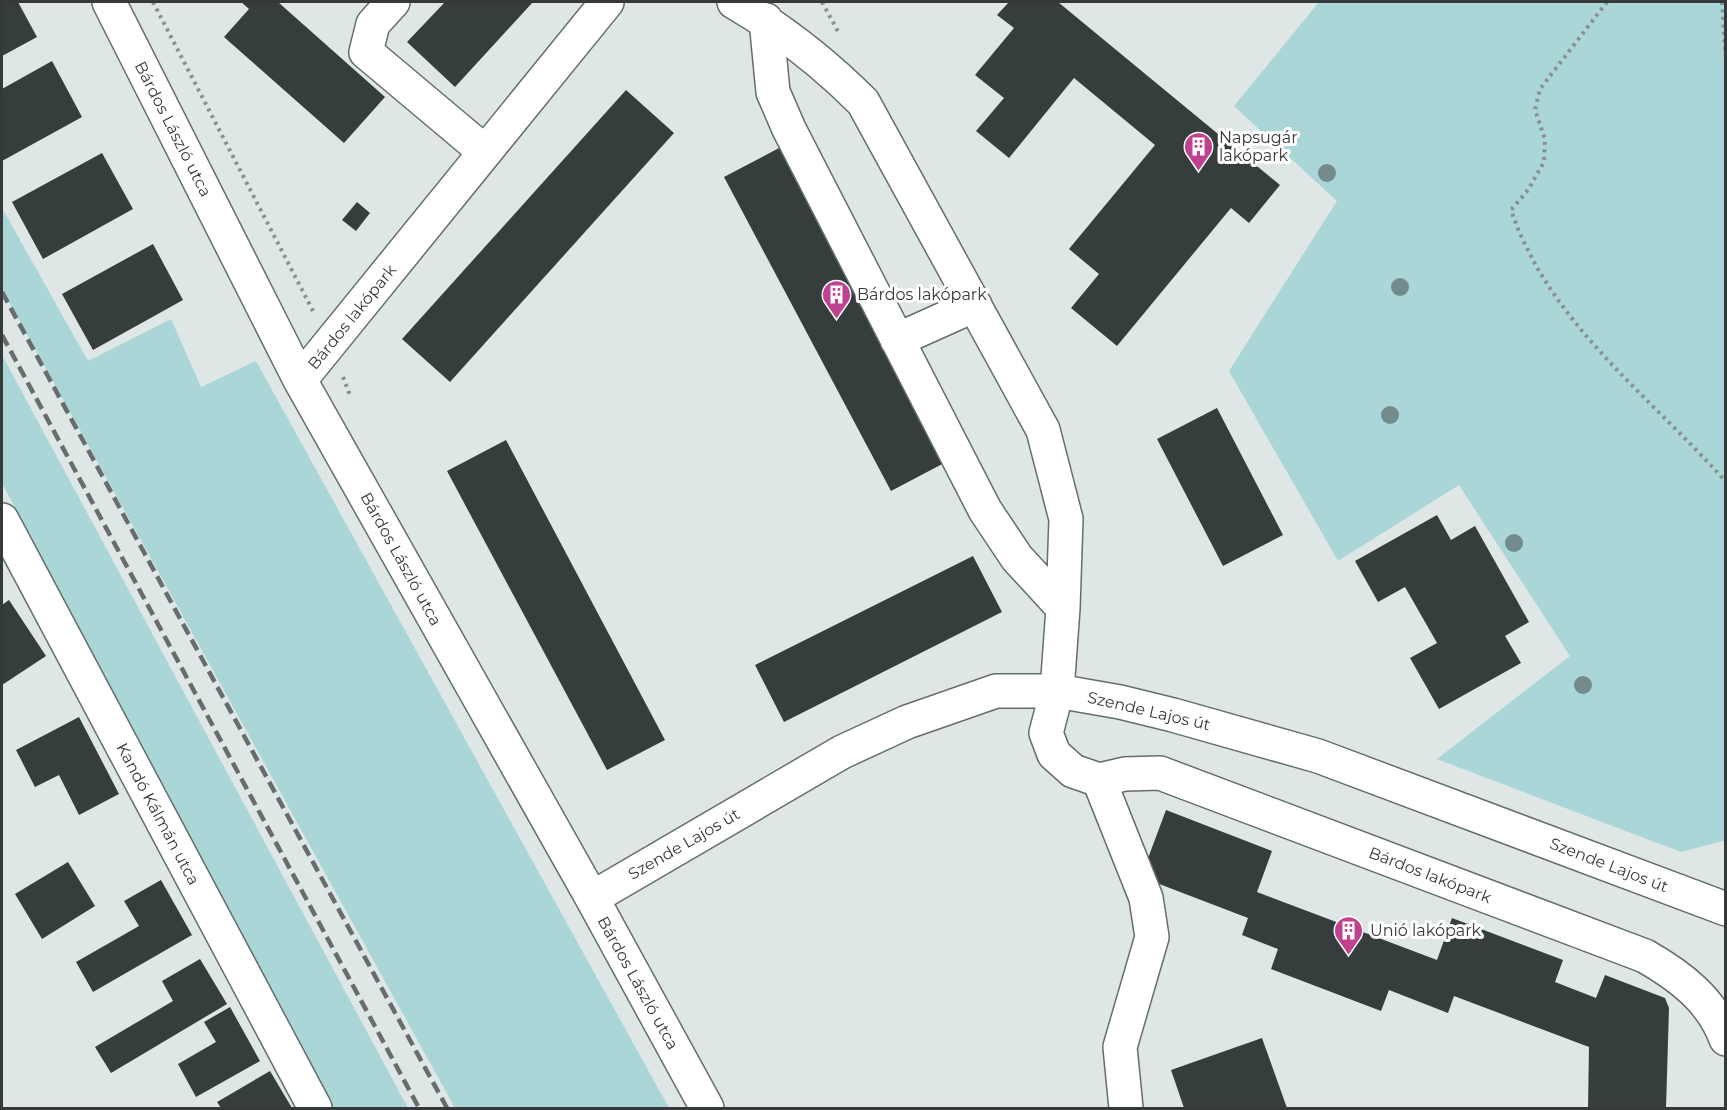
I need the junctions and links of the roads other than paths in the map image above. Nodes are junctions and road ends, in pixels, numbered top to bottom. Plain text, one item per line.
1 (109, 2) edge
2 (393, 2) edge
3 (607, 2) edge
4 (734, 2) edge
5 (766, 20) junction
6 (485, 152) junction
7 (975, 304) junction
8 (897, 340) junction
9 (300, 380) junction
10 (2, 520) edge
11 (1063, 608) junction
12 (1057, 691) junction
13 (1099, 780) junction
14 (592, 898) junction
15 (1725, 909) edge
16 (1725, 1039) edge
17 (315, 1108) edge
18 (707, 1108) edge
19 (1126, 1108) edge

1 - 9 street, Bárdos László utca
2 - 6 street
3 - 6 street, Bárdos lakópark
4 - 5 street
5 - 7 street
5 - 8 street
6 - 9 street, Bárdos lakópark
7 - 8 street
7 - 11 street
8 - 11 street
9 - 14 street, Bárdos László utca
10 - 17 street, Kandó Kálmán utca
11 - 12 street
12 - 13 street
12 - 14 street, Szende Lajos út
12 - 15 street, Szende Lajos út
13 - 16 street, Bárdos lakópark
13 - 19 street
14 - 18 street, Bárdos László utca

